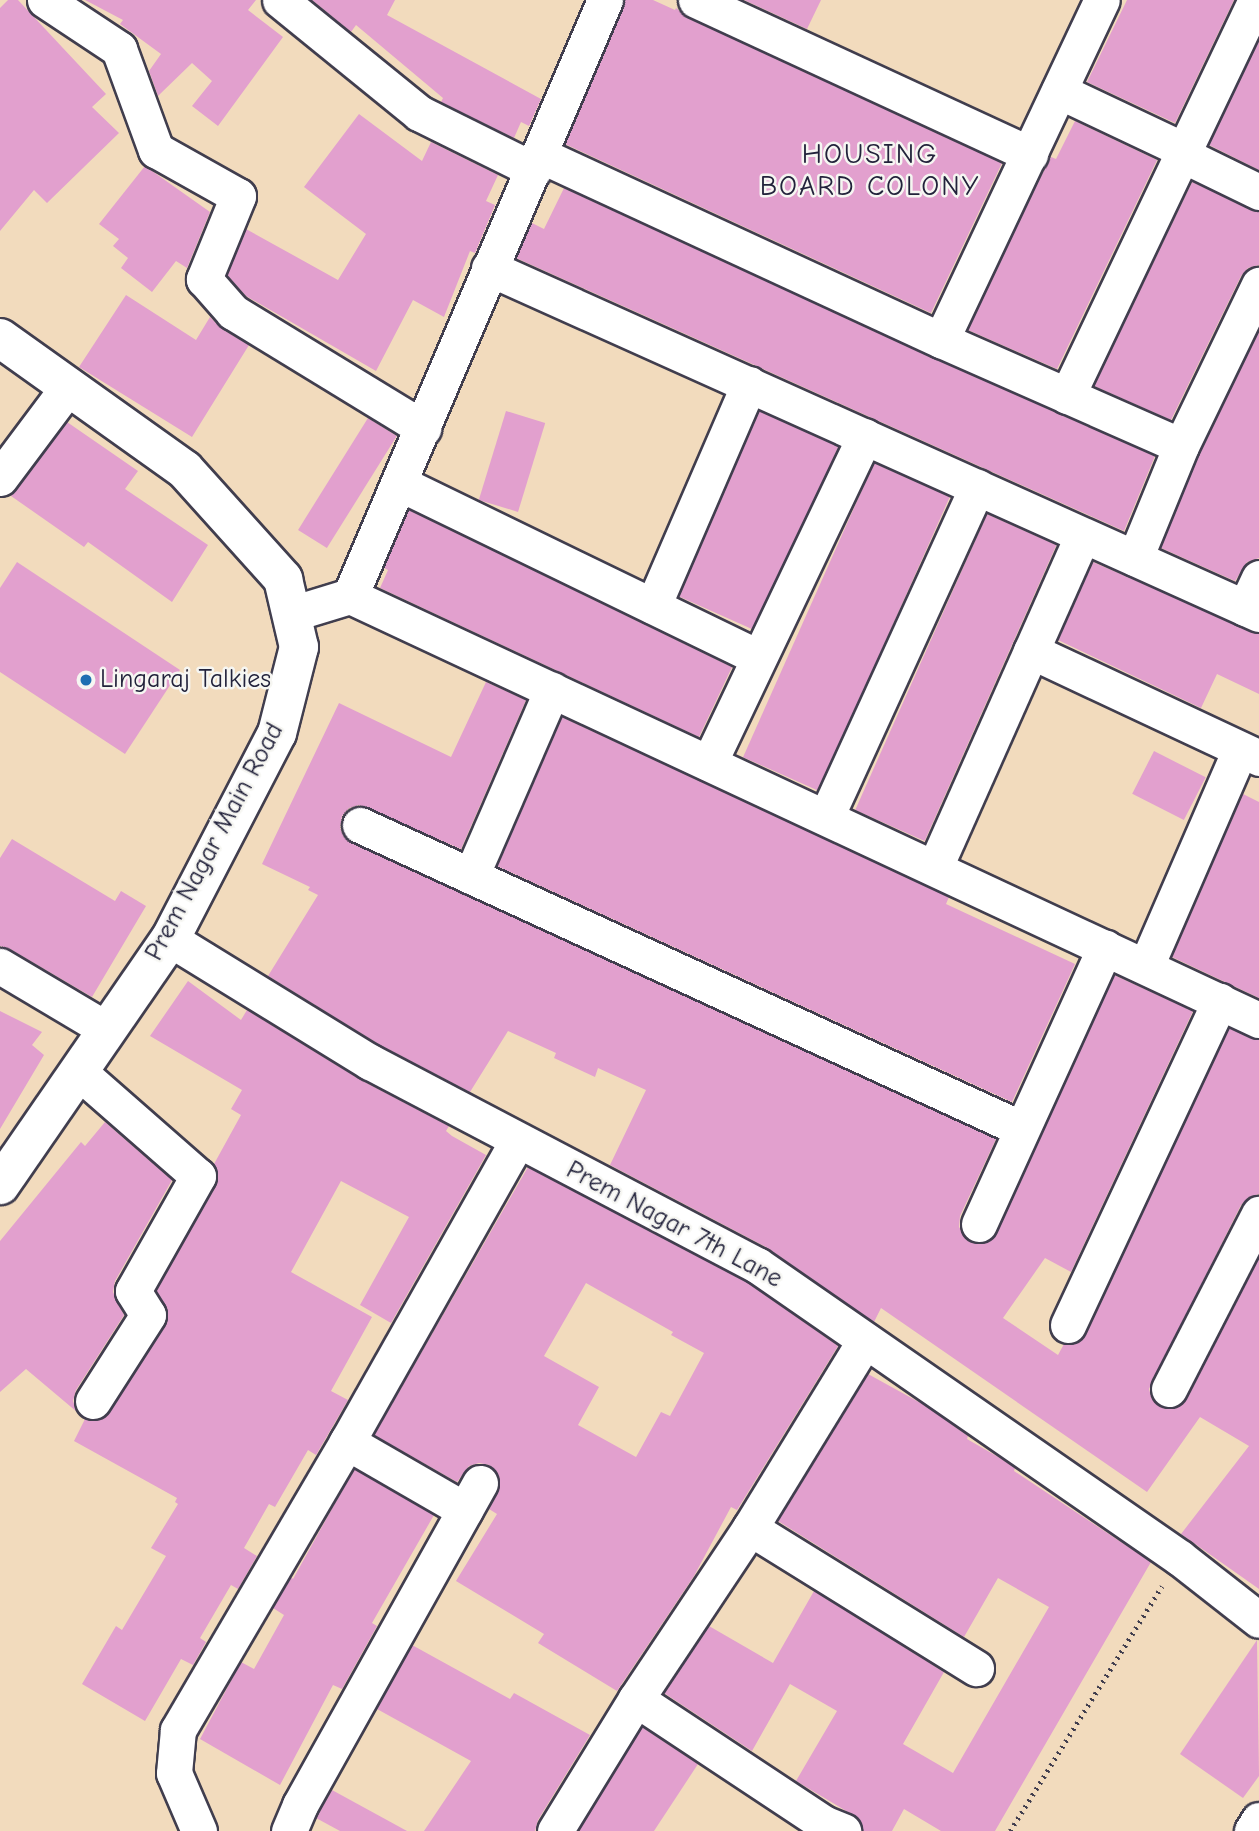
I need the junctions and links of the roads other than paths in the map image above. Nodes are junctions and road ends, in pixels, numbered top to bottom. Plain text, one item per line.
1 (45, 0) edge
2 (280, 0) edge
3 (605, 0) edge
4 (696, 0) edge
5 (1102, 0) edge
6 (1256, 0) edge
7 (1246, 53) edge
8 (1059, 91) junction
9 (1182, 152) junction
10 (1030, 154) junction
11 (537, 163) junction
12 (1259, 192) edge
13 (489, 268) junction
14 (1259, 285) edge
15 (0, 338) edge
16 (941, 340) junction
17 (749, 384) junction
18 (68, 387) junction
19 (1067, 396) junction
20 (423, 428) junction
21 (864, 436) junction
22 (1181, 446) junction
23 (0, 478) edge
24 (399, 483) junction
25 (977, 487) junction
26 (1082, 537) junction
27 (1135, 558) junction
28 (350, 596) junction
29 (1254, 600) edge
30 (653, 606) junction
31 (291, 614) junction
32 (1031, 651) junction
33 (757, 657) junction
34 (552, 690) junction
35 (1249, 754) edge
36 (709, 763) junction
37 (826, 817) junction
38 (360, 825) dead end
39 (935, 867) junction
40 (471, 876) junction
41 (170, 939) junction
42 (1105, 947) junction
43 (0, 966) edge
44 (1146, 966) junction
45 (1220, 1002) junction
46 (1259, 1020) edge
47 (106, 1029) junction
48 (79, 1072) junction
49 (1022, 1129) junction
50 (517, 1141) junction
51 (0, 1185) edge
52 (979, 1224) dead end
53 (1256, 1228) edge
54 (1068, 1325) dead end
55 (865, 1340) junction
56 (1169, 1390) dead end
57 (93, 1401) dead end
58 (347, 1443) junction
59 (750, 1528) junction
60 (1259, 1620) edge
61 (976, 1668) dead end
62 (636, 1699) junction
63 (1259, 1820) edge
64 (199, 1831) edge
65 (289, 1831) edge
66 (555, 1831) edge
67 (843, 1831) edge
68 (1252, 1831) edge

1 - 20 street
2 - 11 street
3 - 11 street
4 - 10 street
5 - 8 street
6 - 7 street
7 - 9 street
8 - 9 street
8 - 10 street
9 - 12 street
9 - 19 street
10 - 16 street
11 - 13 street
11 - 16 street
13 - 17 street
13 - 20 street
14 - 22 street
15 - 18 street, Prem Nagar Main Road
16 - 19 street
17 - 21 street
17 - 30 street
18 - 23 street
18 - 31 street, Prem Nagar Main Road
19 - 22 street
20 - 24 street
21 - 25 street
21 - 33 street
22 - 27 street
24 - 28 street
24 - 30 street
25 - 26 street
25 - 37 street
26 - 27 street
26 - 32 street
27 - 29 street
28 - 31 street
28 - 34 street
30 - 33 street
31 - 41 street, Prem Nagar Main Road
32 - 35 street
32 - 39 street
33 - 36 street
34 - 36 street
34 - 40 street
35 - 44 street
36 - 37 street
37 - 39 street
38 - 40 street
39 - 42 street
40 - 49 street
41 - 47 street, Prem Nagar Main Road
41 - 50 street, Prem Nagar 7th Lane
42 - 44 street
42 - 49 street
43 - 47 street
44 - 45 street
45 - 46 street
45 - 54 street
47 - 48 street, Prem Nagar Main Road
48 - 51 street, Prem Nagar Main Road
48 - 57 street
49 - 52 street
50 - 55 street, Prem Nagar 7th Lane
50 - 58 street
53 - 56 street
55 - 59 street
55 - 60 street, Prem Nagar 7th Lane
58 - 64 street
58 - 65 street
59 - 61 street
59 - 62 street
62 - 66 street
62 - 67 street
63 - 68 street

